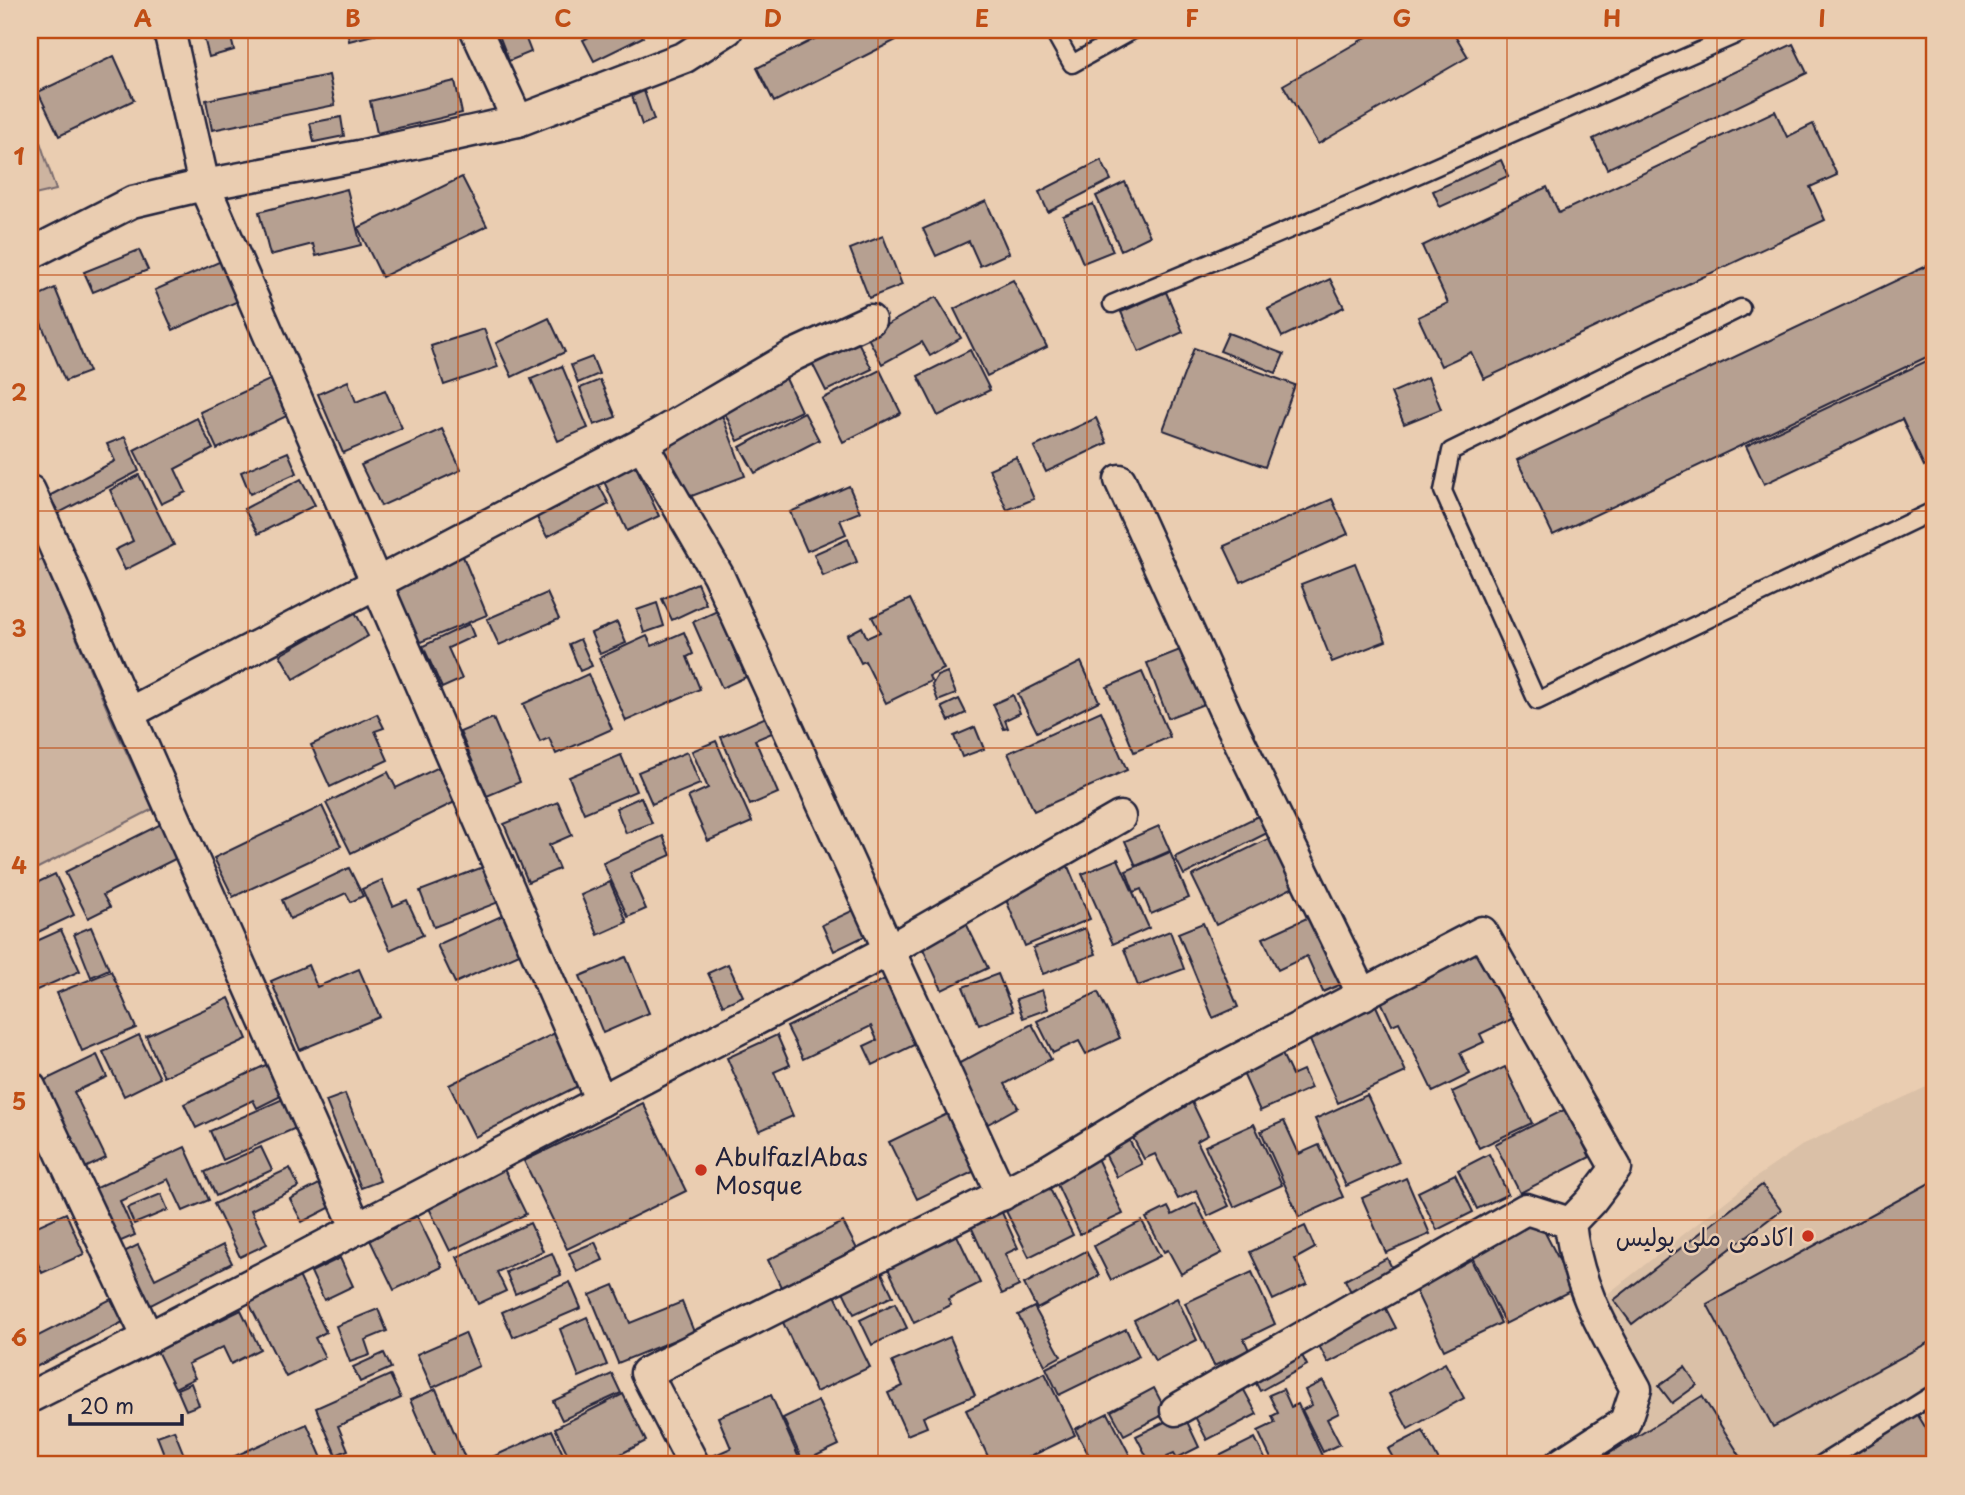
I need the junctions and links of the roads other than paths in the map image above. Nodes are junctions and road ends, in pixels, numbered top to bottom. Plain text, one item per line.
1 (169, 30) edge
2 (476, 30) edge
3 (727, 30) edge
4 (1053, 30) edge
5 (1133, 30) edge
6 (1747, 30) edge
7 (518, 121) junction
8 (204, 185) junction
9 (30, 254) edge
10 (1112, 304) dead end
11 (1741, 308) dead end
12 (870, 320) dead end
13 (642, 444) junction
14 (1120, 480) dead end
15 (30, 491) edge
16 (1935, 510) edge
17 (377, 583) junction
18 (129, 713) junction
19 (1120, 817) dead end
20 (889, 950) junction
21 (1363, 995) junction
22 (30, 1087) edge
23 (601, 1101) junction
24 (1002, 1195) junction
25 (1570, 1223) junction
26 (357, 1229) junction
27 (148, 1339) junction
28 (1935, 1392) edge
29 (30, 1397) edge
30 (1175, 1410) dead end
31 (694, 1465) edge
32 (1559, 1465) edge
33 (1820, 1465) edge

1 - 8 street
2 - 7 street
3 - 7 street
4 - 5 lane
6 - 10 lane
7 - 8 street
8 - 9 street
8 - 17 street
11 - 16 lane
12 - 13 street
13 - 17 street
13 - 20 street
14 - 21 street
15 - 18 street
17 - 18 street
17 - 23 street
18 - 26 street
19 - 20 street
20 - 23 street
20 - 24 street
21 - 24 street
21 - 25 street
22 - 27 street
23 - 26 street
24 - 31 street
25 - 30 street
25 - 32 street
26 - 27 street
27 - 29 street
28 - 33 lane

